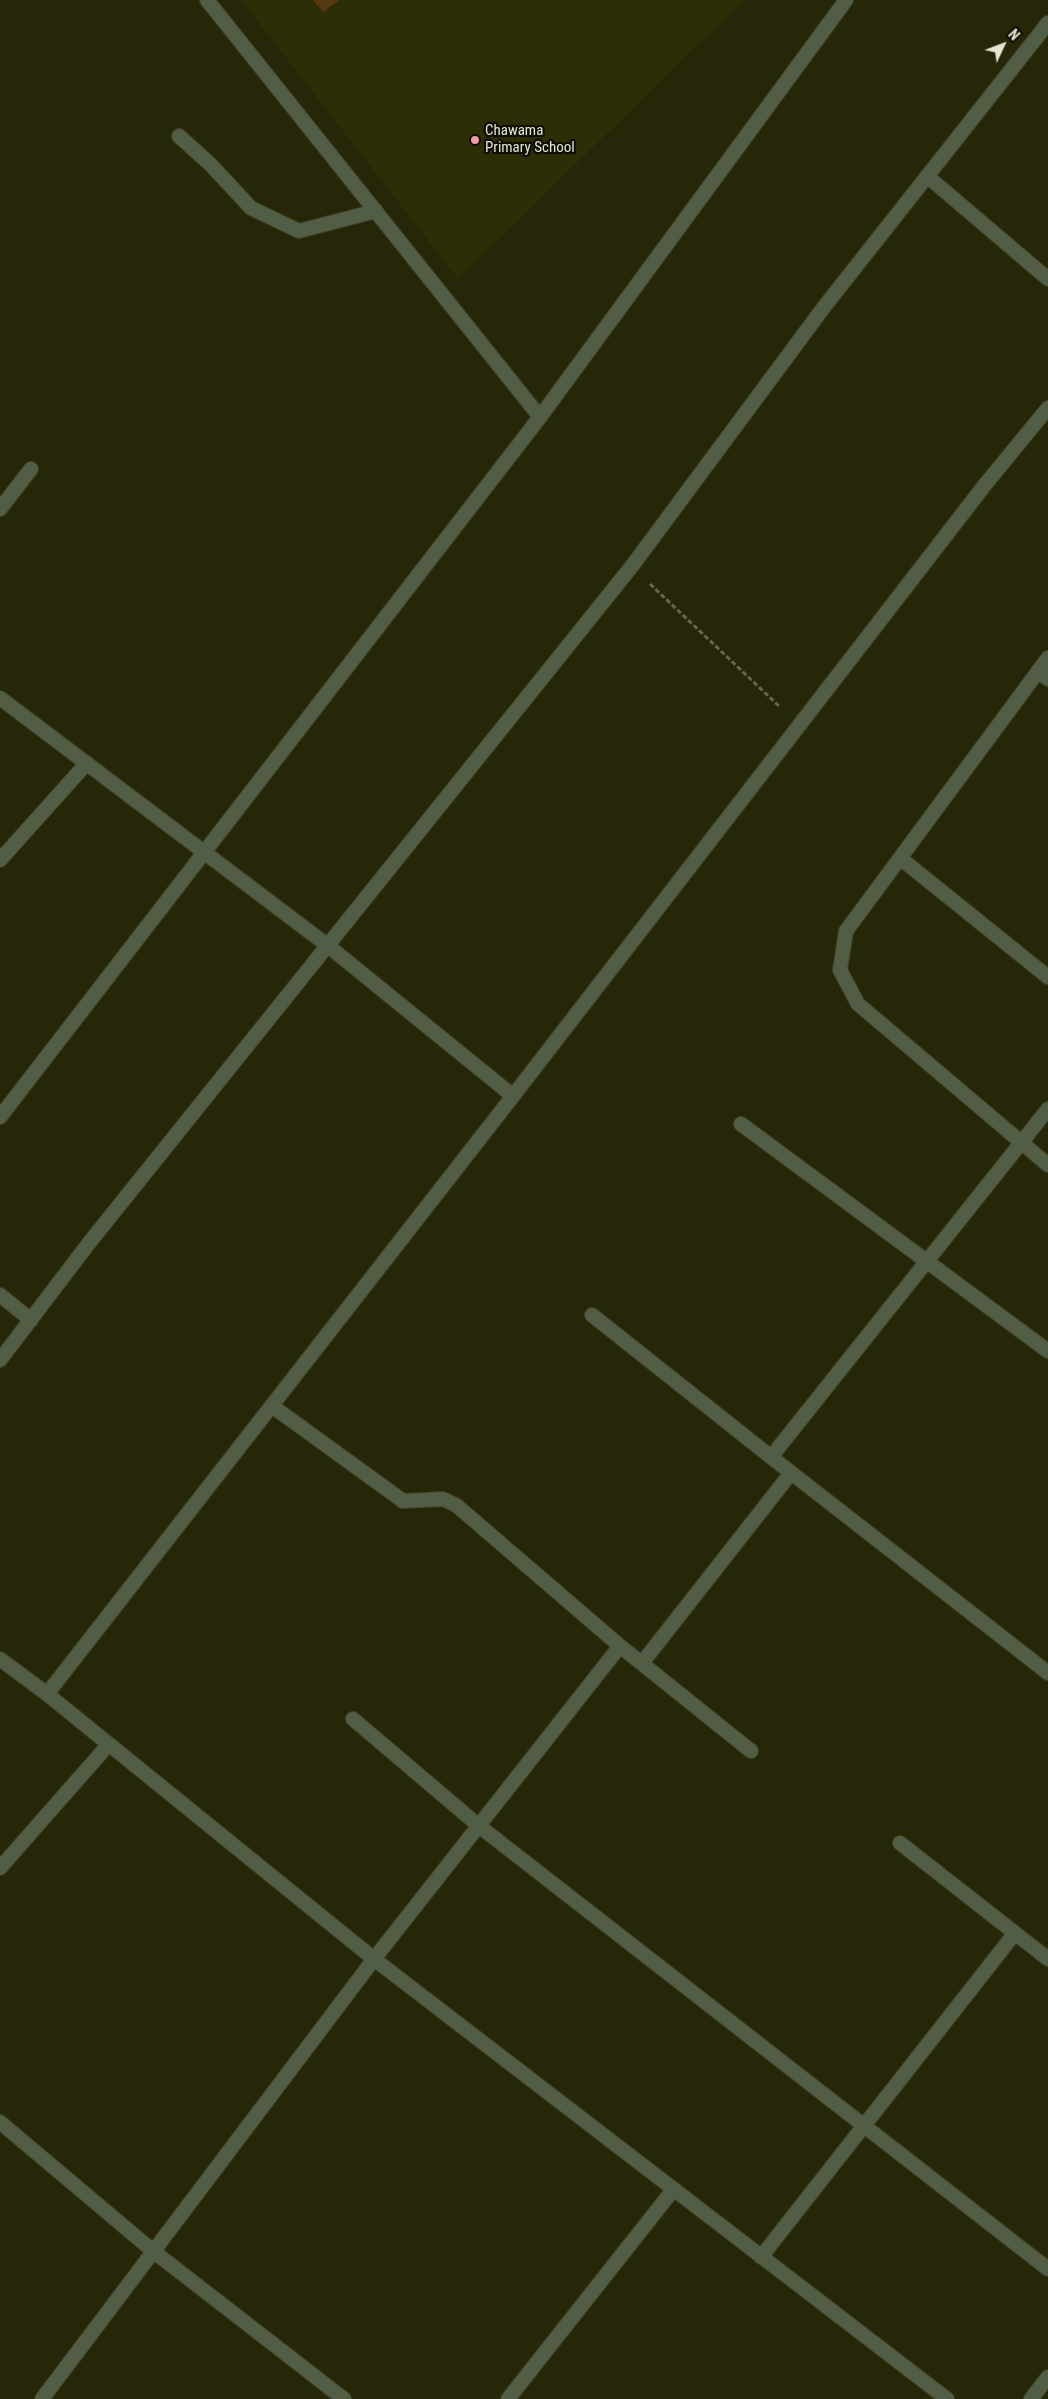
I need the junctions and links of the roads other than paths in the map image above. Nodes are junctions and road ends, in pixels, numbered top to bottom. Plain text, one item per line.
1 (207, 0) edge
2 (846, 0) edge
3 (1048, 23) edge
4 (179, 136) dead end
5 (927, 176) junction
6 (376, 211) junction
7 (1048, 279) edge
8 (1048, 408) edge
9 (540, 417) junction
10 (31, 469) dead end
11 (0, 509) edge
12 (1048, 658) edge
13 (1043, 675) edge
14 (0, 698) edge
15 (87, 763) junction
16 (206, 852) junction
17 (900, 858) junction
18 (0, 860) edge
19 (327, 945) junction
20 (1048, 977) edge
21 (513, 1096) junction
22 (1048, 1109) edge
23 (0, 1117) edge
24 (741, 1124) dead end
25 (1021, 1144) junction
26 (1048, 1165) edge
27 (927, 1263) junction
28 (0, 1295) edge
29 (592, 1315) dead end
30 (31, 1320) junction
31 (1048, 1351) edge
32 (0, 1360) edge
33 (272, 1406) junction
34 (771, 1457) junction
35 (791, 1472) junction
36 (620, 1646) junction
37 (0, 1659) edge
38 (642, 1663) junction
39 (1048, 1673) edge
40 (47, 1694) junction
41 (352, 1720) dead end
42 (109, 1744) junction
43 (751, 1751) dead end
44 (479, 1826) junction
45 (900, 1842) dead end
46 (0, 1868) edge
47 (1015, 1933) junction
48 (374, 1959) junction
49 (1048, 1959) edge
50 (0, 2122) edge
51 (864, 2125) junction
52 (673, 2190) junction
53 (153, 2251) junction
54 (761, 2257) junction
55 (1048, 2269) edge
56 (1048, 2377) edge
57 (42, 2399) edge
58 (344, 2399) edge
59 (508, 2399) edge
60 (947, 2399) edge
61 (1031, 2399) edge

1 - 6 street
2 - 9 street
3 - 5 street
4 - 6 street
5 - 7 street
5 - 19 street
6 - 9 street
8 - 21 street
9 - 16 street
10 - 11 street
12 - 13 street
13 - 17 street
14 - 15 street
15 - 16 street
15 - 18 street
16 - 19 street
16 - 23 street
17 - 20 street
17 - 25 street
19 - 21 street
19 - 30 street
21 - 33 street
22 - 25 street
24 - 27 street
25 - 26 street
25 - 27 street
27 - 31 street
27 - 34 street
28 - 30 street
29 - 34 street
30 - 32 street
33 - 36 street
33 - 40 street
34 - 35 street
35 - 38 street
35 - 39 street
36 - 38 street
36 - 44 street
37 - 40 street
38 - 43 street
40 - 42 street
41 - 44 street
42 - 46 street
42 - 48 street
44 - 48 street
44 - 51 street
45 - 47 street
47 - 49 street
47 - 51 street
48 - 52 street
48 - 53 street
50 - 53 street
51 - 54 street
51 - 55 street
52 - 54 street
52 - 59 street
53 - 57 street
53 - 58 street
54 - 60 street
56 - 61 street

